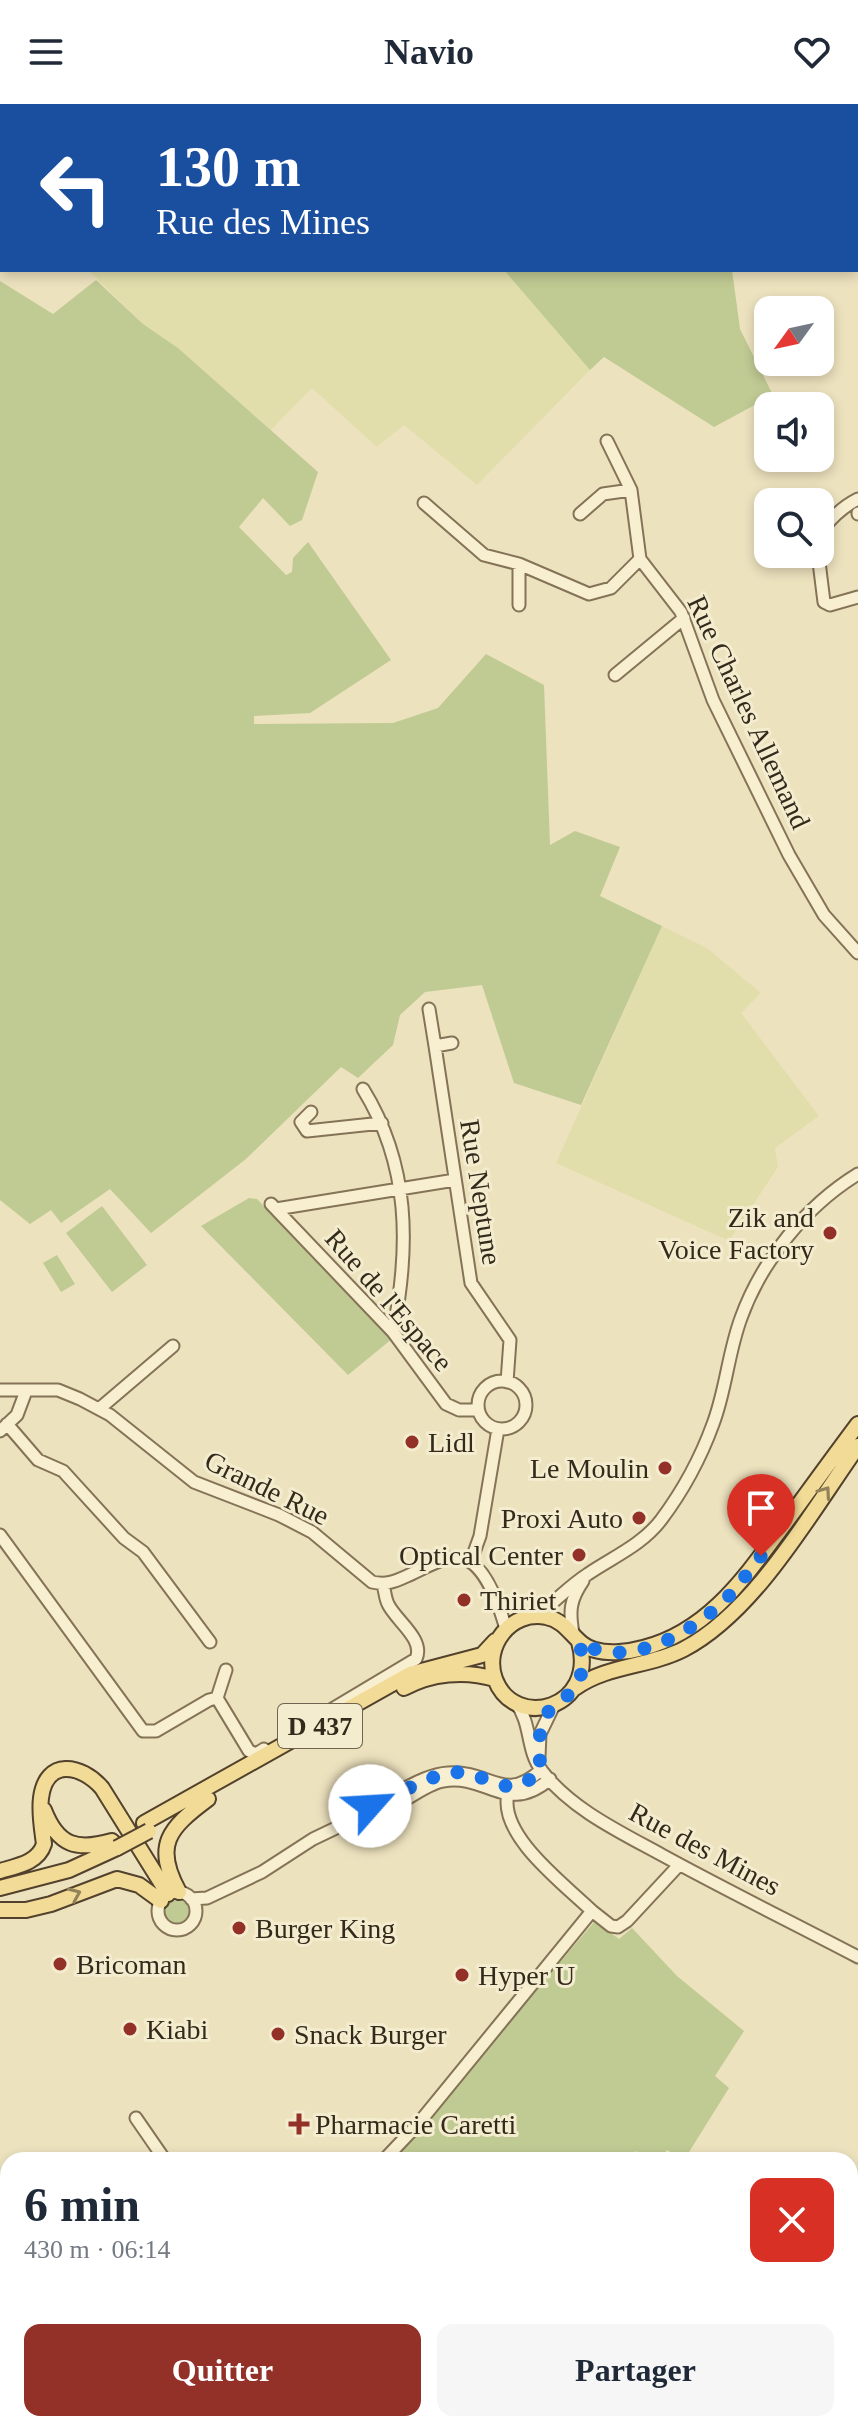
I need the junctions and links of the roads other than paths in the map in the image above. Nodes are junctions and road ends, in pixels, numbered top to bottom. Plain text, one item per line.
1 (607, 441) dead end
2 (631, 490) junction
3 (858, 499) edge
4 (424, 503) dead end
5 (580, 514) dead end
6 (834, 518) edge
7 (640, 559) junction
8 (519, 564) junction
9 (820, 568) edge
10 (858, 597) edge
11 (519, 605) dead end
12 (684, 618) junction
13 (615, 675) dead end
14 (858, 953) edge
15 (429, 1009) dead end
16 (452, 1043) dead end
17 (435, 1046) junction
18 (363, 1089) dead end
19 (311, 1112) dead end
20 (382, 1123) junction
21 (858, 1174) edge
22 (455, 1180) junction
23 (402, 1188) junction
24 (393, 1332) junction
25 (173, 1346) dead end
26 (507, 1382) junction
27 (0, 1390) edge
28 (26, 1391) junction
29 (99, 1409) junction
30 (478, 1410) junction
31 (858, 1424) edge
32 (3, 1428) edge
33 (498, 1429) junction
34 (858, 1446) edge
35 (0, 1535) edge
36 (471, 1561) junction
37 (587, 1574) junction
38 (383, 1585) junction
39 (498, 1603) junction
40 (531, 1617) junction
41 (502, 1634) junction
42 (576, 1638) junction
43 (210, 1642) dead end
44 (226, 1670) dead end
45 (495, 1679) junction
46 (574, 1688) junction
47 (217, 1698) junction
48 (516, 1702) junction
49 (554, 1705) junction
50 (541, 1770) junction
51 (550, 1779) junction
52 (508, 1794) junction
53 (208, 1799) junction
54 (41, 1800) junction
55 (392, 1802) junction
56 (372, 1810) junction
57 (147, 1827) junction
58 (114, 1845) junction
59 (679, 1865) junction
60 (0, 1871) edge
61 (0, 1879) edge
62 (0, 1888) edge
63 (175, 1897) junction
64 (207, 1898) junction
65 (0, 1910) edge
66 (196, 1911) junction
67 (592, 1911) junction
68 (858, 1957) edge
69 (136, 2118) dead end
70 (159, 2152) edge
71 (391, 2152) edge

1 - 2 street, Rue Charles Allemand
2 - 5 street
2 - 7 street, Rue Charles Allemand
3 - 6 street
4 - 8 street
7 - 8 street
7 - 12 street, Rue Charles Allemand
8 - 11 street
9 - 10 street
12 - 13 street
12 - 14 street, Rue Charles Allemand
15 - 17 street, Rue Neptune
16 - 17 street
17 - 22 street, Rue Neptune
18 - 20 street
19 - 20 street
20 - 23 street
21 - 37 street
22 - 23 street
22 - 26 street, Rue Neptune
23 - 24 street
23 - 24 street, Rue de l'Espace
24 - 30 street, Rue de l'Espace
25 - 29 street
26 - 30 street
26 - 33 street
27 - 28 street, Grande Rue
28 - 29 street, Grande Rue
28 - 32 street
29 - 38 street, Grande Rue
30 - 33 street
31 - 42 main road
32 - 43 street
33 - 36 street
46 -> 34 main road
35 - 47 street
36 - 38 street
36 - 39 street
37 - 40 street
37 - 42 street
38 - 47 street
39 - 40 street
39 - 41 street
40 - 41 main road
40 - 42 main road
41 - 45 main road
41 - 57 main road, D 437
42 - 46 main road
44 - 47 street
45 - 48 main road
45 - 53 main road, D 437
46 - 49 main road
48 - 49 main road
48 - 50 street, Rue des Mines
49 - 50 street
50 - 51 street, Rue des Mines
50 - 55 street
51 - 52 street
51 - 59 street, Rue des Mines
52 - 55 street
52 - 67 street
53 - 57 main road, D 437
53 - 63 main road
54 - 58 main road
54 - 60 main road
54 - 63 main road
55 - 56 street
55 - 56 street
56 - 64 street
57 - 58 main road, D 437, bridge
58 - 61 main road, D 437
58 - 62 main road, D 437
59 - 67 street
59 - 68 street, Rue des Mines
63 - 64 street
65 -> 63 main road
63 - 66 street
63 - 66 street
64 - 66 street
67 - 71 street
69 - 70 street

